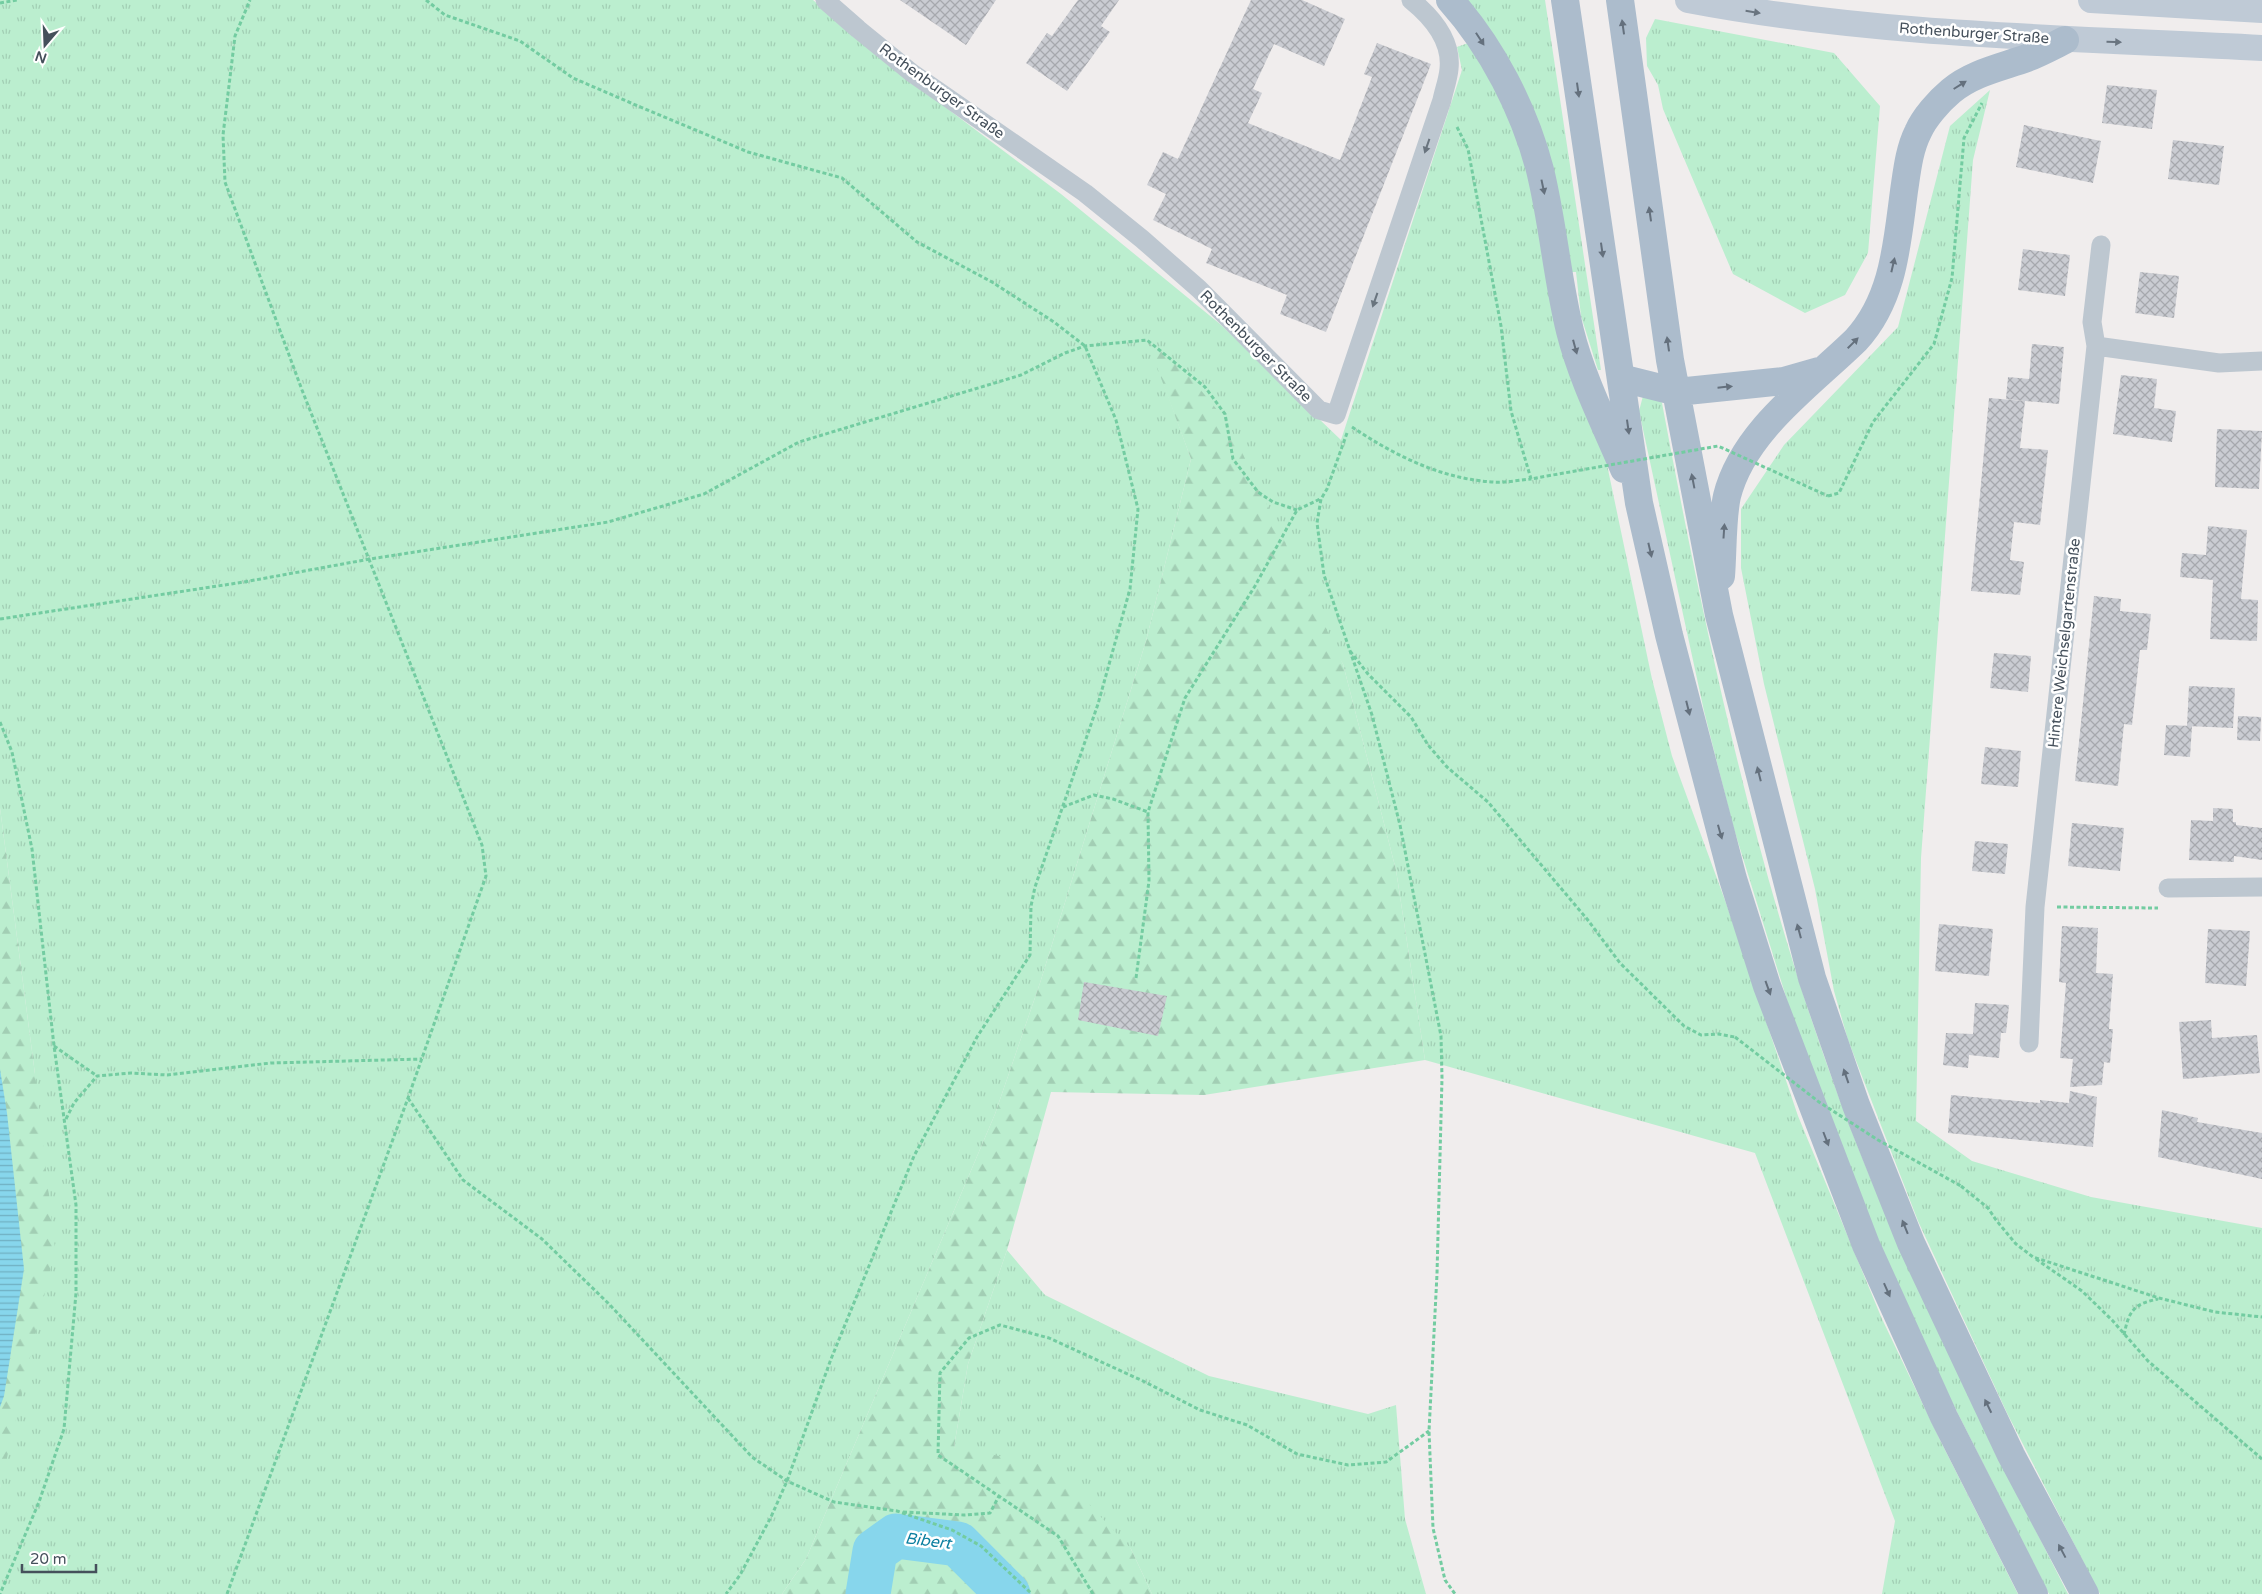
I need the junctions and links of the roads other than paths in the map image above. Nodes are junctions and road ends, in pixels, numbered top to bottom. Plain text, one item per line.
1 (825, 0) edge
2 (1412, 0) edge
3 (1450, 0) edge
4 (1565, 0) edge
5 (1620, 0) edge
6 (1688, 0) edge
7 (2091, 0) edge
8 (2262, 10) edge
9 (2065, 40) junction
10 (2262, 48) edge
11 (2101, 245) dead end
12 (2096, 346) junction
13 (2262, 361) edge
14 (1823, 370) junction
15 (1621, 378) junction
16 (1677, 392) junction
17 (1639, 503) junction
18 (1719, 615) junction
19 (2168, 888) road end
20 (2262, 888) edge
21 (2029, 1042) dead end
22 (2034, 1594) edge
23 (2085, 1594) edge

2 -> 1 street, Rothenburger Straße
3 -> 17 main road
4 -> 15 main road
16 -> 5 main road
6 -> 9 main road, Rothenburger Straße
7 - 8 main road
9 -> 10 main road, Rothenburger Straße
14 -> 9 main road
11 - 12 street, Hintere Weichselgartenstraße
12 - 13 street
12 - 21 street, Hintere Weichselgartenstraße
16 -> 14 main road
18 -> 14 main road
15 - 16 main road
15 -> 17 main road
18 -> 16 main road
17 -> 22 main road
23 -> 18 main road
19 - 20 street

